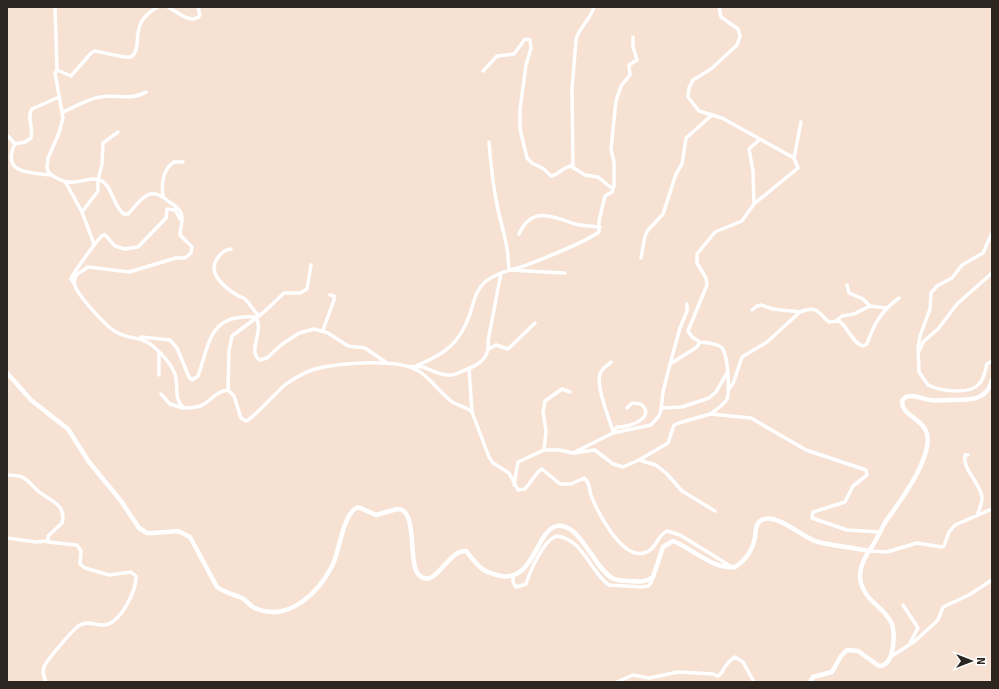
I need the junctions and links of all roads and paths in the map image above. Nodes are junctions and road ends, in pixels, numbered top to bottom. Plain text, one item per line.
1 (55, 7) edge
2 (158, 7) edge
3 (168, 7) edge
4 (198, 7) edge
5 (594, 7) edge
6 (719, 7) edge
7 (633, 37) dead end
8 (57, 70) junction
9 (483, 71) dead end
10 (146, 92) dead end
11 (59, 97) junction
12 (63, 112) junction
13 (712, 115) junction
14 (801, 122) dead end
15 (118, 132) dead end
16 (7, 135) edge
17 (760, 140) junction
18 (489, 142) dead end
19 (15, 144) junction
20 (794, 158) junction
21 (183, 162) dead end
22 (573, 168) junction
23 (52, 175) junction
24 (98, 180) junction
25 (66, 183) junction
26 (613, 189) junction
27 (164, 196) junction
28 (754, 204) junction
29 (82, 212) junction
30 (181, 224) junction
31 (600, 227) junction
32 (992, 233) edge
33 (519, 234) dead end
34 (94, 244) junction
35 (231, 249) dead end
36 (641, 258) dead end
37 (311, 264) dead end
38 (509, 270) junction
39 (501, 273) junction
40 (992, 273) edge
41 (565, 274) dead end
42 (74, 283) junction
43 (847, 285) dead end
44 (330, 295) dead end
45 (899, 298) dead end
46 (687, 304) dead end
47 (870, 306) junction
48 (886, 308) junction
49 (752, 310) dead end
50 (800, 312) junction
51 (258, 317) junction
52 (836, 321) junction
53 (535, 323) dead end
54 (323, 330) junction
55 (138, 337) junction
56 (700, 342) junction
57 (488, 349) junction
58 (159, 352) junction
59 (918, 352) junction
60 (611, 362) dead end
61 (992, 362) edge
62 (387, 363) junction
63 (670, 364) junction
64 (418, 365) junction
65 (410, 367) junction
66 (469, 368) junction
67 (727, 372) junction
68 (7, 373) edge
69 (159, 375) dead end
70 (992, 380) edge
71 (228, 390) junction
72 (728, 390) junction
73 (570, 392) dead end
74 (162, 394) dead end
75 (184, 408) junction
76 (627, 408) dead end
77 (661, 408) junction
78 (472, 412) junction
79 (710, 414) junction
80 (613, 432) junction
81 (544, 450) junction
82 (573, 453) junction
83 (968, 454) dead end
84 (639, 460) junction
85 (7, 475) edge
86 (514, 486) junction
87 (992, 510) edge
88 (715, 511) dead end
89 (977, 516) junction
90 (880, 532) junction
91 (7, 538) edge
92 (47, 541) junction
93 (869, 551) junction
94 (732, 567) junction
95 (513, 576) junction
96 (653, 577) junction
97 (992, 580) edge
98 (904, 605) dead end
99 (909, 646) junction
100 (892, 656) junction
101 (46, 682) edge
102 (617, 682) edge
103 (754, 682) edge
104 (810, 682) edge

1 - 8 street
2 - 8 street
3 - 4 street
5 - 22 street
6 - 13 street
7 - 26 street
8 - 11 street
9 - 22 street
10 - 12 street
11 - 12 street
11 - 19 street
12 - 23 street
13 - 17 street
13 - 36 street
14 - 20 street
15 - 24 street
16 - 19 street
17 - 20 street
17 - 28 street
18 - 38 street
19 - 23 street
20 - 28 street
21 - 27 street
22 - 26 street
23 - 25 street
24 - 25 street
24 - 27 street
24 - 29 street
25 - 29 street
26 - 31 street
27 - 30 street
28 - 56 street
29 - 34 street
30 - 34 street
30 - 42 street
31 - 33 street
31 - 38 street
32 - 59 street
34 - 42 street
35 - 51 street
37 - 51 street
38 - 39 street
38 - 41 street
39 - 57 street
39 - 64 street
40 - 59 street
42 - 55 street
43 - 47 street
44 - 54 street
45 - 48 street
46 - 63 street
47 - 48 street
47 - 52 street
48 - 52 street
49 - 50 street
50 - 52 street
50 - 72 street
51 - 54 street
51 - 55 street
51 - 71 street
53 - 57 street
54 - 62 street
55 - 58 street
56 - 63 street
56 - 67 street
57 - 66 street
58 - 69 street
58 - 75 street
59 - 61 street
60 - 80 street
62 - 65 street
62 - 71 street
63 - 77 street
64 - 65 street
64 - 66 street
65 - 78 street
66 - 78 street
67 - 72 street
67 - 77 street
68 - 95 street
70 - 90 street
71 - 75 street
72 - 79 street
73 - 81 street
74 - 75 street
76 - 80 street
77 - 80 street
78 - 86 street
79 - 84 street
79 - 90 street
80 - 82 street
81 - 82 street
81 - 86 street
82 - 84 street
83 - 89 street
84 - 88 street
85 - 92 street
86 - 94 street
87 - 89 street
89 - 93 street
90 - 93 street
91 - 92 street
92 - 101 street
93 - 94 street
93 - 100 street
94 - 96 street
95 - 96 street
95 - 96 street
97 - 99 street
98 - 99 street
99 - 100 street
100 - 104 street
102 - 103 street

